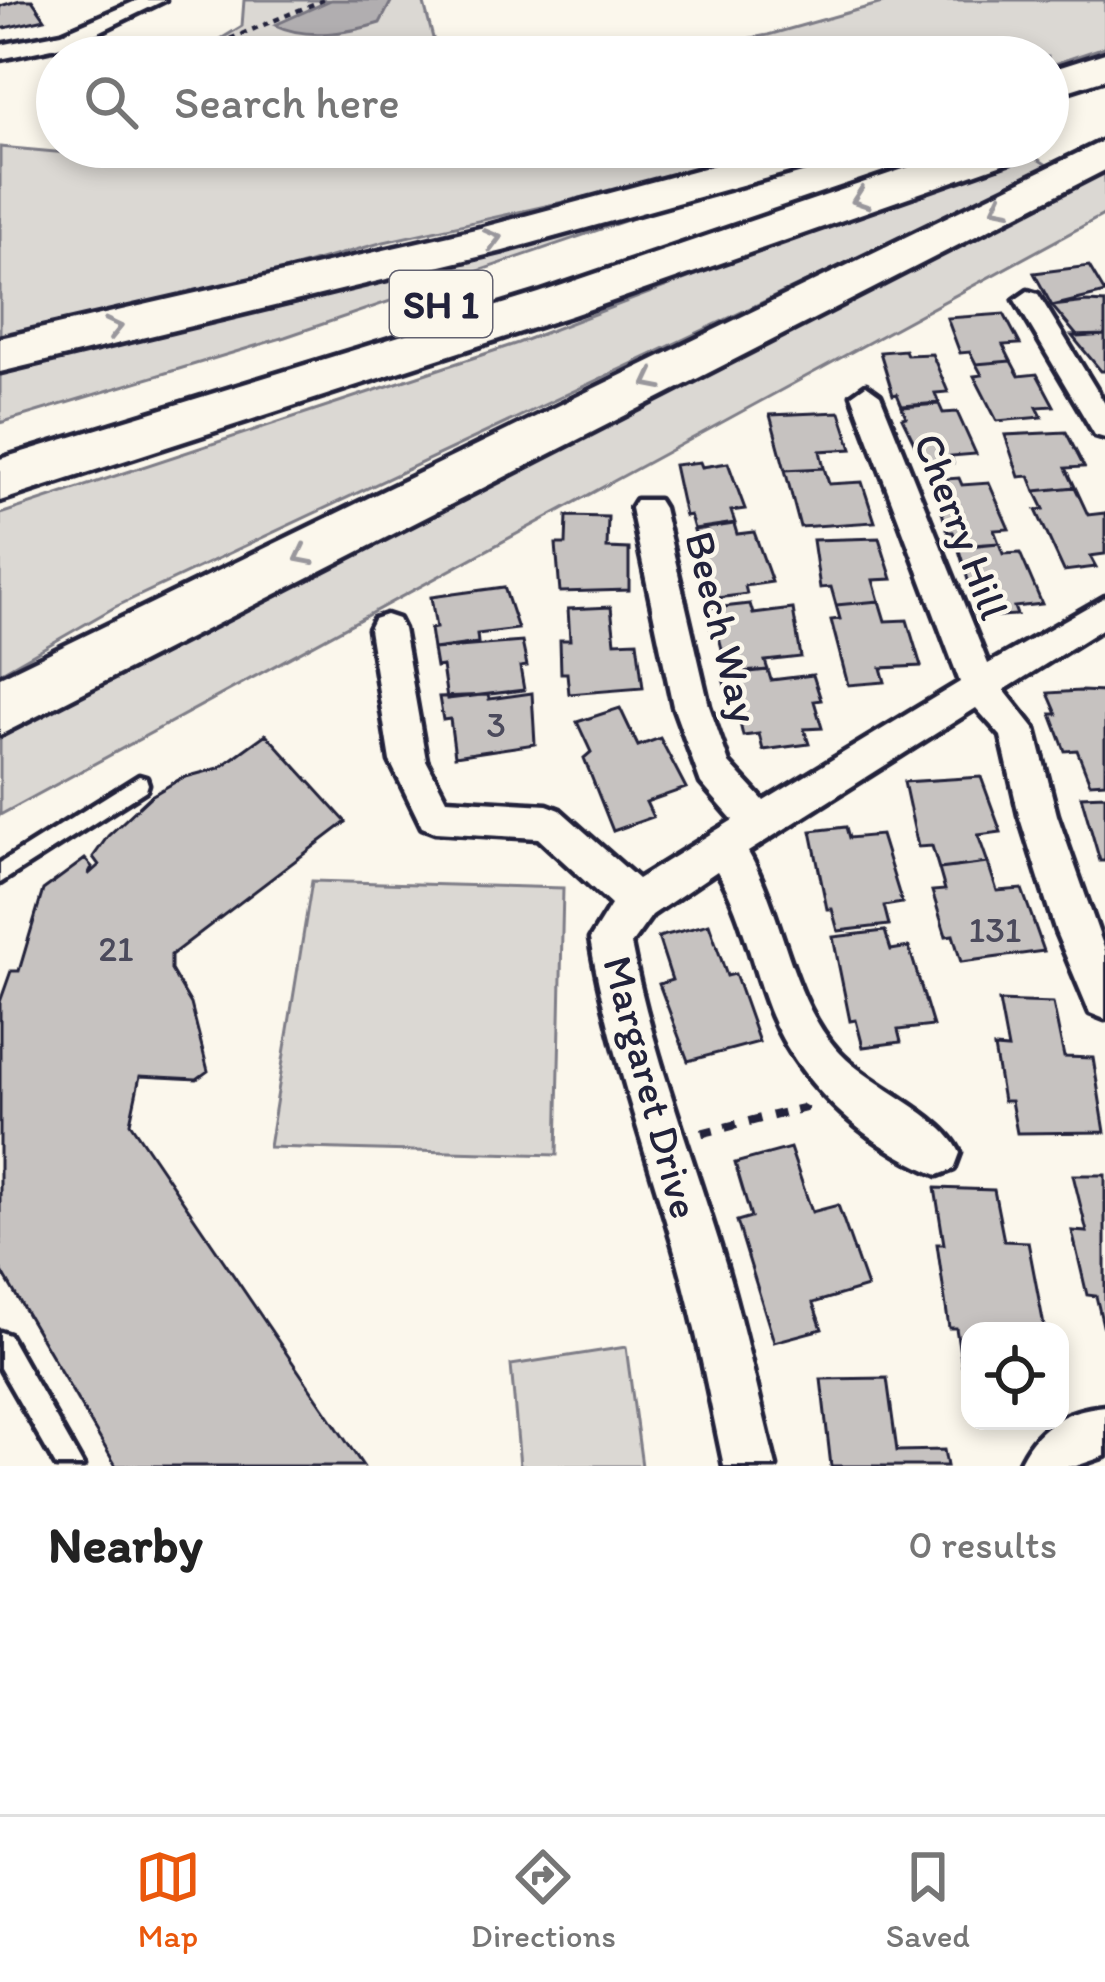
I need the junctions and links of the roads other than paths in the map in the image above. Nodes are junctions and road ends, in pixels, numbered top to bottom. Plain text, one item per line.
1 (155, 0) edge
2 (73, 36) edge
3 (36, 45) edge
4 (0, 52) edge
5 (1105, 65) edge
6 (1069, 78) edge
7 (755, 168) edge
8 (820, 168) edge
9 (949, 168) edge
10 (1024, 168) edge
11 (1028, 300) dead end
12 (0, 355) edge
13 (866, 394) dead end
14 (1105, 428) edge
15 (0, 443) edge
16 (0, 480) edge
17 (647, 508) dead end
18 (1105, 610) edge
19 (386, 629) dead end
20 (980, 688) junction
21 (0, 708) edge
22 (139, 784) dead end
23 (758, 821) junction
24 (724, 848) junction
25 (0, 874) edge
26 (638, 902) junction
27 (1105, 998) edge
28 (938, 1153) dead end
29 (0, 1344) edge
30 (1105, 1431) edge
31 (70, 1466) edge
32 (750, 1466) edge
33 (1044, 1466) edge

1 - 2 street
3 - 4 street
5 - 6 highway
12 -> 7 highway
8 - 15 highway, SH 1
9 -> 16 highway, SH 1
10 -> 21 highway
11 - 14 street
13 - 20 street, Cherry Hill
17 - 23 street, Beech Way
18 - 20 street, Margaret Drive
19 - 26 street
20 - 23 street, Margaret Drive
20 - 27 street, Cherry Hill
22 - 25 lane
23 - 24 street, Margaret Drive
24 - 26 street, Margaret Drive
24 - 28 street
26 - 32 street, Margaret Drive
29 - 31 lane
30 - 33 street

